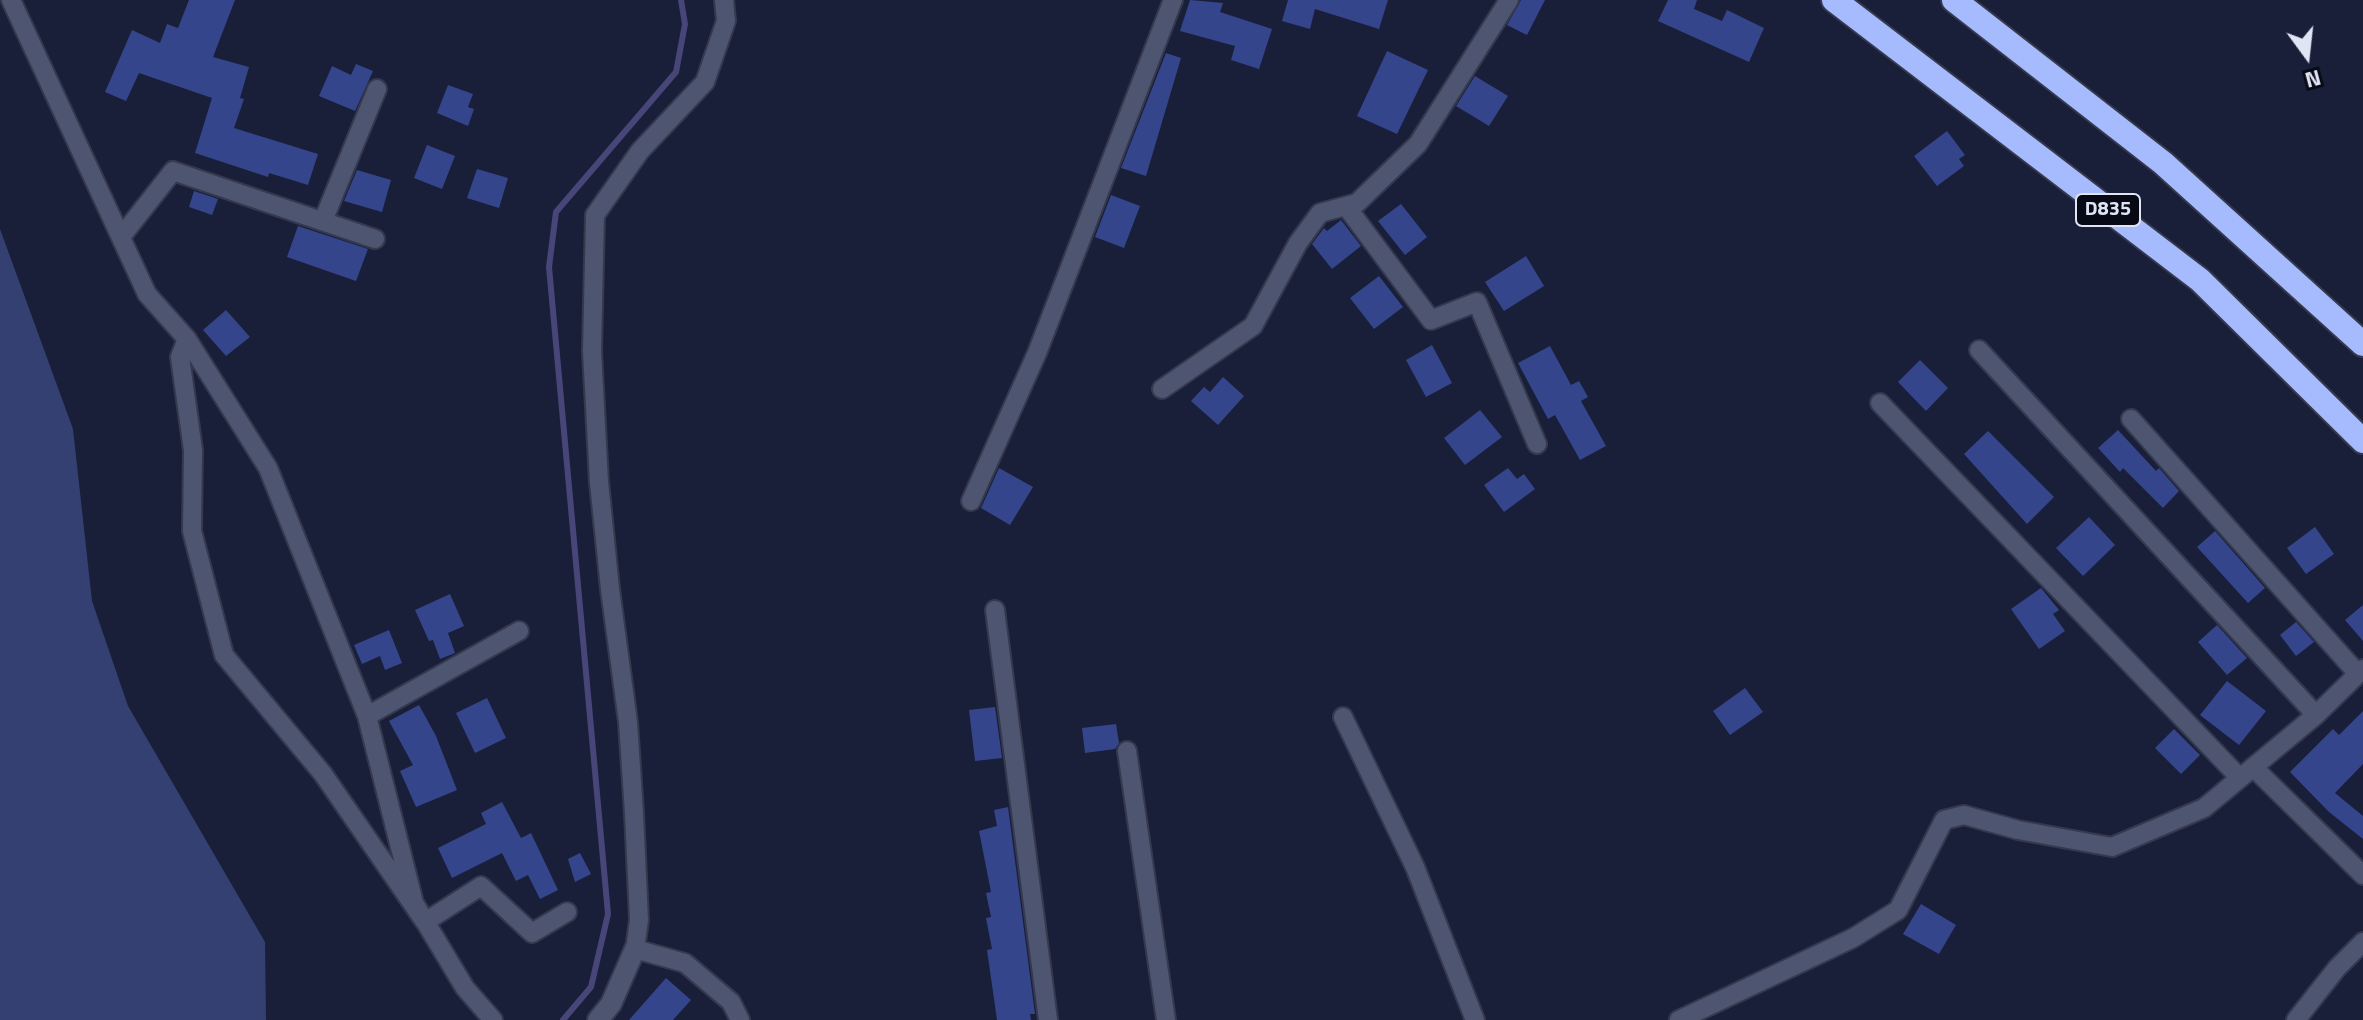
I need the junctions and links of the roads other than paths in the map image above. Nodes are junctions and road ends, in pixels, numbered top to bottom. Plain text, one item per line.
1 (11, 0) edge
2 (724, 0) edge
3 (1173, 0) edge
4 (1509, 0) edge
5 (1834, 0) edge
6 (1954, 0) edge
7 (377, 89) dead end
8 (1346, 206) junction
9 (323, 221) junction
10 (121, 237) junction
11 (375, 239) dead end
12 (187, 339) junction
13 (2363, 344) edge
14 (1979, 350) dead end
15 (1162, 389) dead end
16 (1880, 403) dead end
17 (2131, 419) dead end
18 (2363, 441) edge
19 (1537, 444) dead end
20 (971, 501) dead end
21 (995, 610) dead end
22 (519, 631) dead end
23 (2361, 671) edge
24 (2316, 715) junction
25 (367, 716) junction
26 (1343, 717) dead end
27 (1127, 751) dead end
28 (2246, 773) junction
29 (2363, 875) edge
30 (567, 912) dead end
31 (425, 922) junction
32 (2363, 942) edge
33 (635, 949) junction
34 (493, 1020) edge
35 (598, 1020) edge
36 (740, 1020) edge
37 (1048, 1020) edge
38 (1166, 1020) edge
39 (1475, 1020) edge
40 (1679, 1020) edge
41 (2296, 1020) edge

1 - 10 street
2 - 33 street
3 - 20 street
4 - 8 street
5 - 18 highway, D835
6 - 13 highway
7 - 9 street
8 - 15 street
8 - 19 street
9 - 10 street
9 - 11 street
10 - 12 street
12 - 25 street
12 - 31 street
14 - 24 street
16 - 28 street
17 - 23 street
21 - 37 street
22 - 25 street
23 - 24 street
24 - 28 street
25 - 31 street
26 - 39 street
27 - 38 street
28 - 29 street
28 - 40 street
30 - 31 street
31 - 34 street
32 - 41 street
33 - 35 street
33 - 36 street

